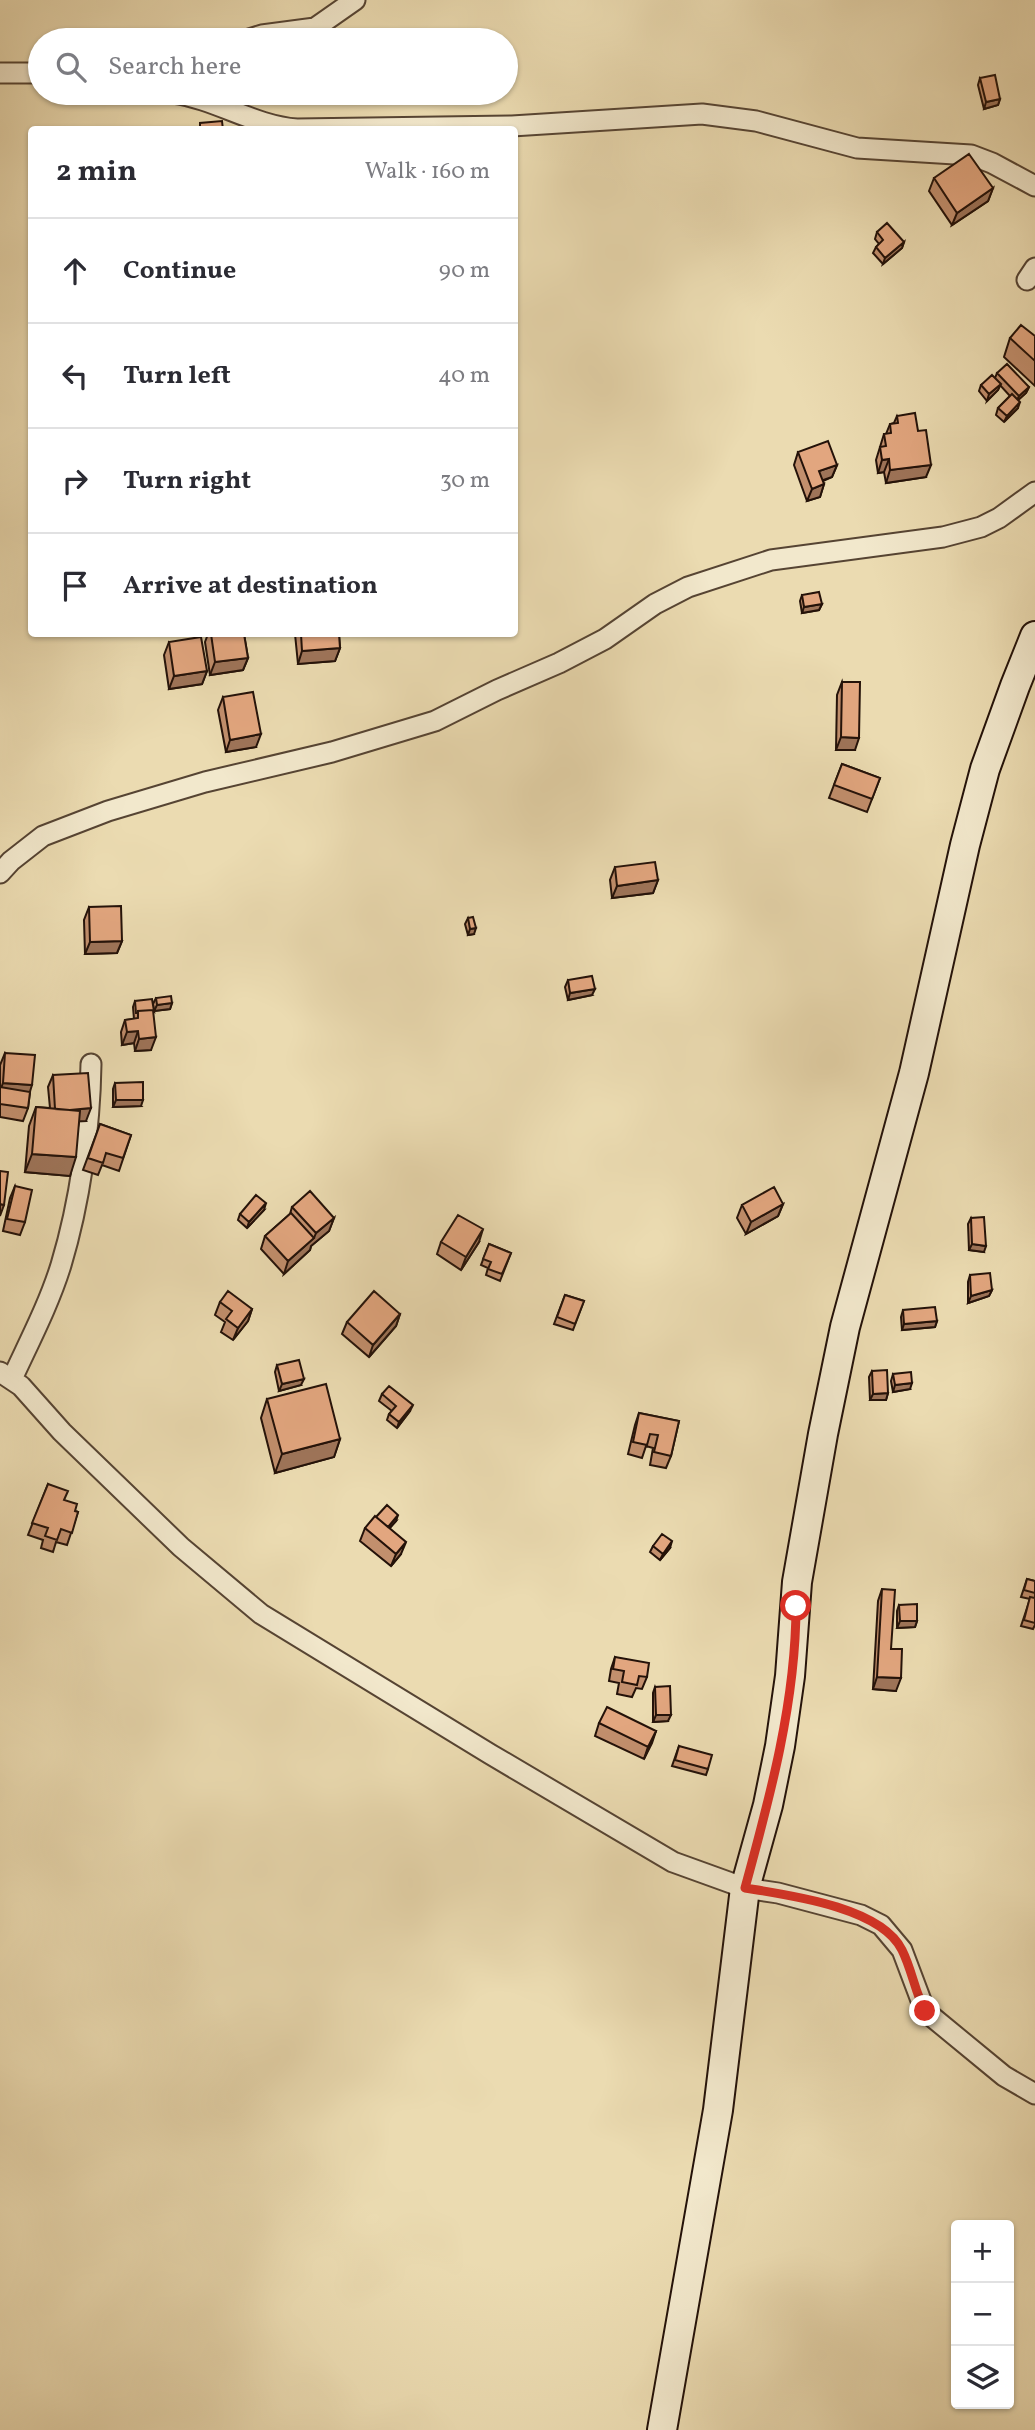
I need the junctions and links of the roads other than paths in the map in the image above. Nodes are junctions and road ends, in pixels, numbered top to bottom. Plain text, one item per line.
1 (355, 0) edge
2 (314, 28) edge
3 (0, 73) edge
4 (28, 73) edge
5 (219, 105) edge
6 (278, 126) edge
7 (358, 126) edge
8 (512, 126) edge
9 (512, 126) edge
10 (1035, 186) edge
11 (1035, 492) edge
12 (1035, 636) edge
13 (0, 873) edge
14 (90, 1064) dead end
15 (6, 1376) edge
16 (745, 1888) junction
17 (1035, 2094) edge
18 (662, 2430) edge

1 - 2 street
3 - 4 street
5 - 6 street
7 - 8 street
9 - 10 street
11 - 13 street
12 - 16 main road
14 - 15 street
15 - 16 street
16 - 17 street
16 - 18 main road

